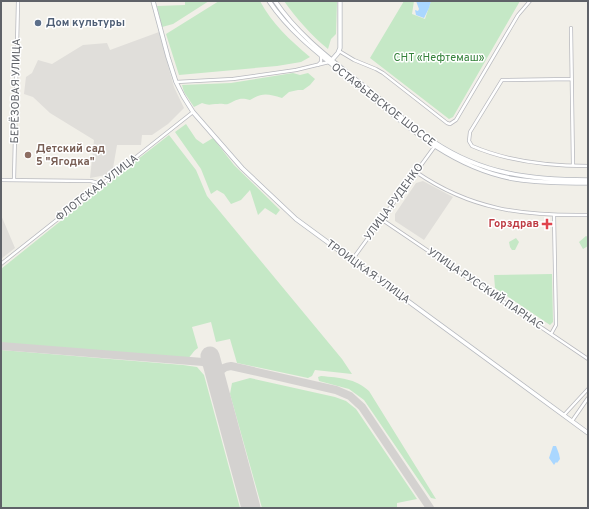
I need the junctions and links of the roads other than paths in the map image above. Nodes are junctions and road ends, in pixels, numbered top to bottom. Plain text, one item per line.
1 (18, 1) edge
2 (153, 1) edge
3 (269, 1) edge
4 (275, 1) edge
5 (340, 1) edge
6 (530, 1) edge
7 (571, 28) dead end
8 (339, 51) junction
9 (321, 56) junction
10 (331, 61) junction
11 (318, 65) junction
12 (571, 79) junction
13 (176, 82) junction
14 (193, 112) junction
15 (436, 145) junction
16 (573, 166) junction
17 (588, 166) edge
18 (416, 172) junction
19 (1, 180) edge
20 (14, 180) junction
21 (588, 180) edge
22 (588, 183) edge
23 (102, 185) junction
24 (588, 215) edge
25 (554, 216) junction
26 (381, 219) junction
27 (352, 260) junction
28 (1, 264) edge
29 (551, 334) junction
30 (588, 359) edge
31 (588, 389) edge
32 (588, 398) edge
33 (564, 415) junction
34 (572, 421) junction
35 (588, 433) edge

1 - 20 street, БЕРЁЗОВАЯ УЛИЦА
2 - 13 street, ТРОИЦКАЯ УЛИЦА
3 - 9 street, ОСТАФЬЕВСКОЕ ШОССЕ
4 - 10 street, ОСТАФЬЕВСКОЕ ШОССЕ
5 - 8 street
6 - 8 street
7 - 12 street
8 - 10 street
9 - 10 street, ОСТАФЬЕВСКОЕ ШОССЕ
9 - 11 street
10 - 11 street
10 - 15 street, ОСТАФЬЕВСКОЕ ШОССЕ
11 - 13 street
12 - 16 street
12 - 16 street
13 - 14 street, ТРОИЦКАЯ УЛИЦА
14 - 23 street, ФЛОТСКАЯ УЛИЦА
14 - 27 street, ТРОИЦКАЯ УЛИЦА
15 - 18 street, УЛИЦА РУДЕНКО
15 - 21 street, ОСТАФЬЕВСКОЕ ШОССЕ
15 - 22 street, ОСТАФЬЕВСКОЕ ШОССЕ
16 - 17 street
18 - 25 street
18 - 26 street, УЛИЦА РУДЕНКО
19 - 20 street
20 - 23 street
23 - 28 street, ФЛОТСКАЯ УЛИЦА
24 - 25 street
25 - 29 street
26 - 27 street, УЛИЦА РУДЕНКО
26 - 29 street, УЛИЦА РУССКИЙ ПАРНАС
27 - 33 street, ТРОИЦКАЯ УЛИЦА
29 - 30 street, УЛИЦА РУССКИЙ ПАРНАС
31 - 33 street
32 - 34 street
33 - 34 street, ТРОИЦКАЯ УЛИЦА
34 - 35 street, ТРОИЦКАЯ УЛИЦА

